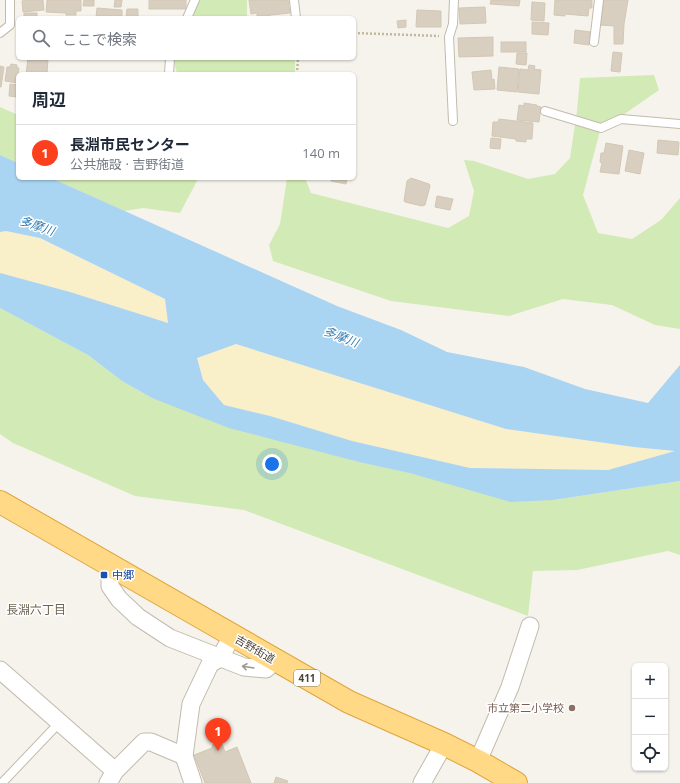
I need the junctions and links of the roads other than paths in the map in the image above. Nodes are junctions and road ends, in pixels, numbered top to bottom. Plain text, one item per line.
1 (10, 0) edge
2 (195, 0) edge
3 (294, 0) edge
4 (454, 0) edge
5 (599, 0) edge
6 (189, 16) edge
7 (296, 16) edge
8 (0, 33) edge
9 (594, 42) dead end
10 (170, 60) edge
11 (169, 72) edge
12 (545, 111) dead end
13 (453, 121) dead end
14 (680, 124) edge
15 (0, 502) edge
16 (115, 568) junction
17 (530, 626) dead end
18 (232, 636) junction
19 (220, 658) junction
20 (274, 660) junction
21 (0, 670) edge
22 (60, 722) junction
23 (444, 744) junction
24 (184, 756) junction
25 (478, 761) junction
26 (112, 777) edge
27 (2, 783) edge
28 (193, 783) edge
29 (422, 783) edge
30 (516, 783) edge

1 - 8 lane
2 - 6 lane
3 - 7 lane
4 - 13 lane
5 - 9 lane
10 - 11 lane
12 - 14 lane
15 - 16 highway, 吉野街道 / 411
16 - 18 highway, 吉野街道 / 411
16 - 19 street
17 - 25 street
18 - 19 street
18 - 20 highway, 吉野街道 / 411
20 -> 19 street
19 - 24 street
20 - 23 highway, 吉野街道 / 411
21 - 22 street
22 - 26 street
22 - 27 lane
23 - 25 highway, 吉野街道 / 411
23 - 29 street
24 - 26 street
24 - 28 street
25 - 30 highway, 吉野街道 / 411

